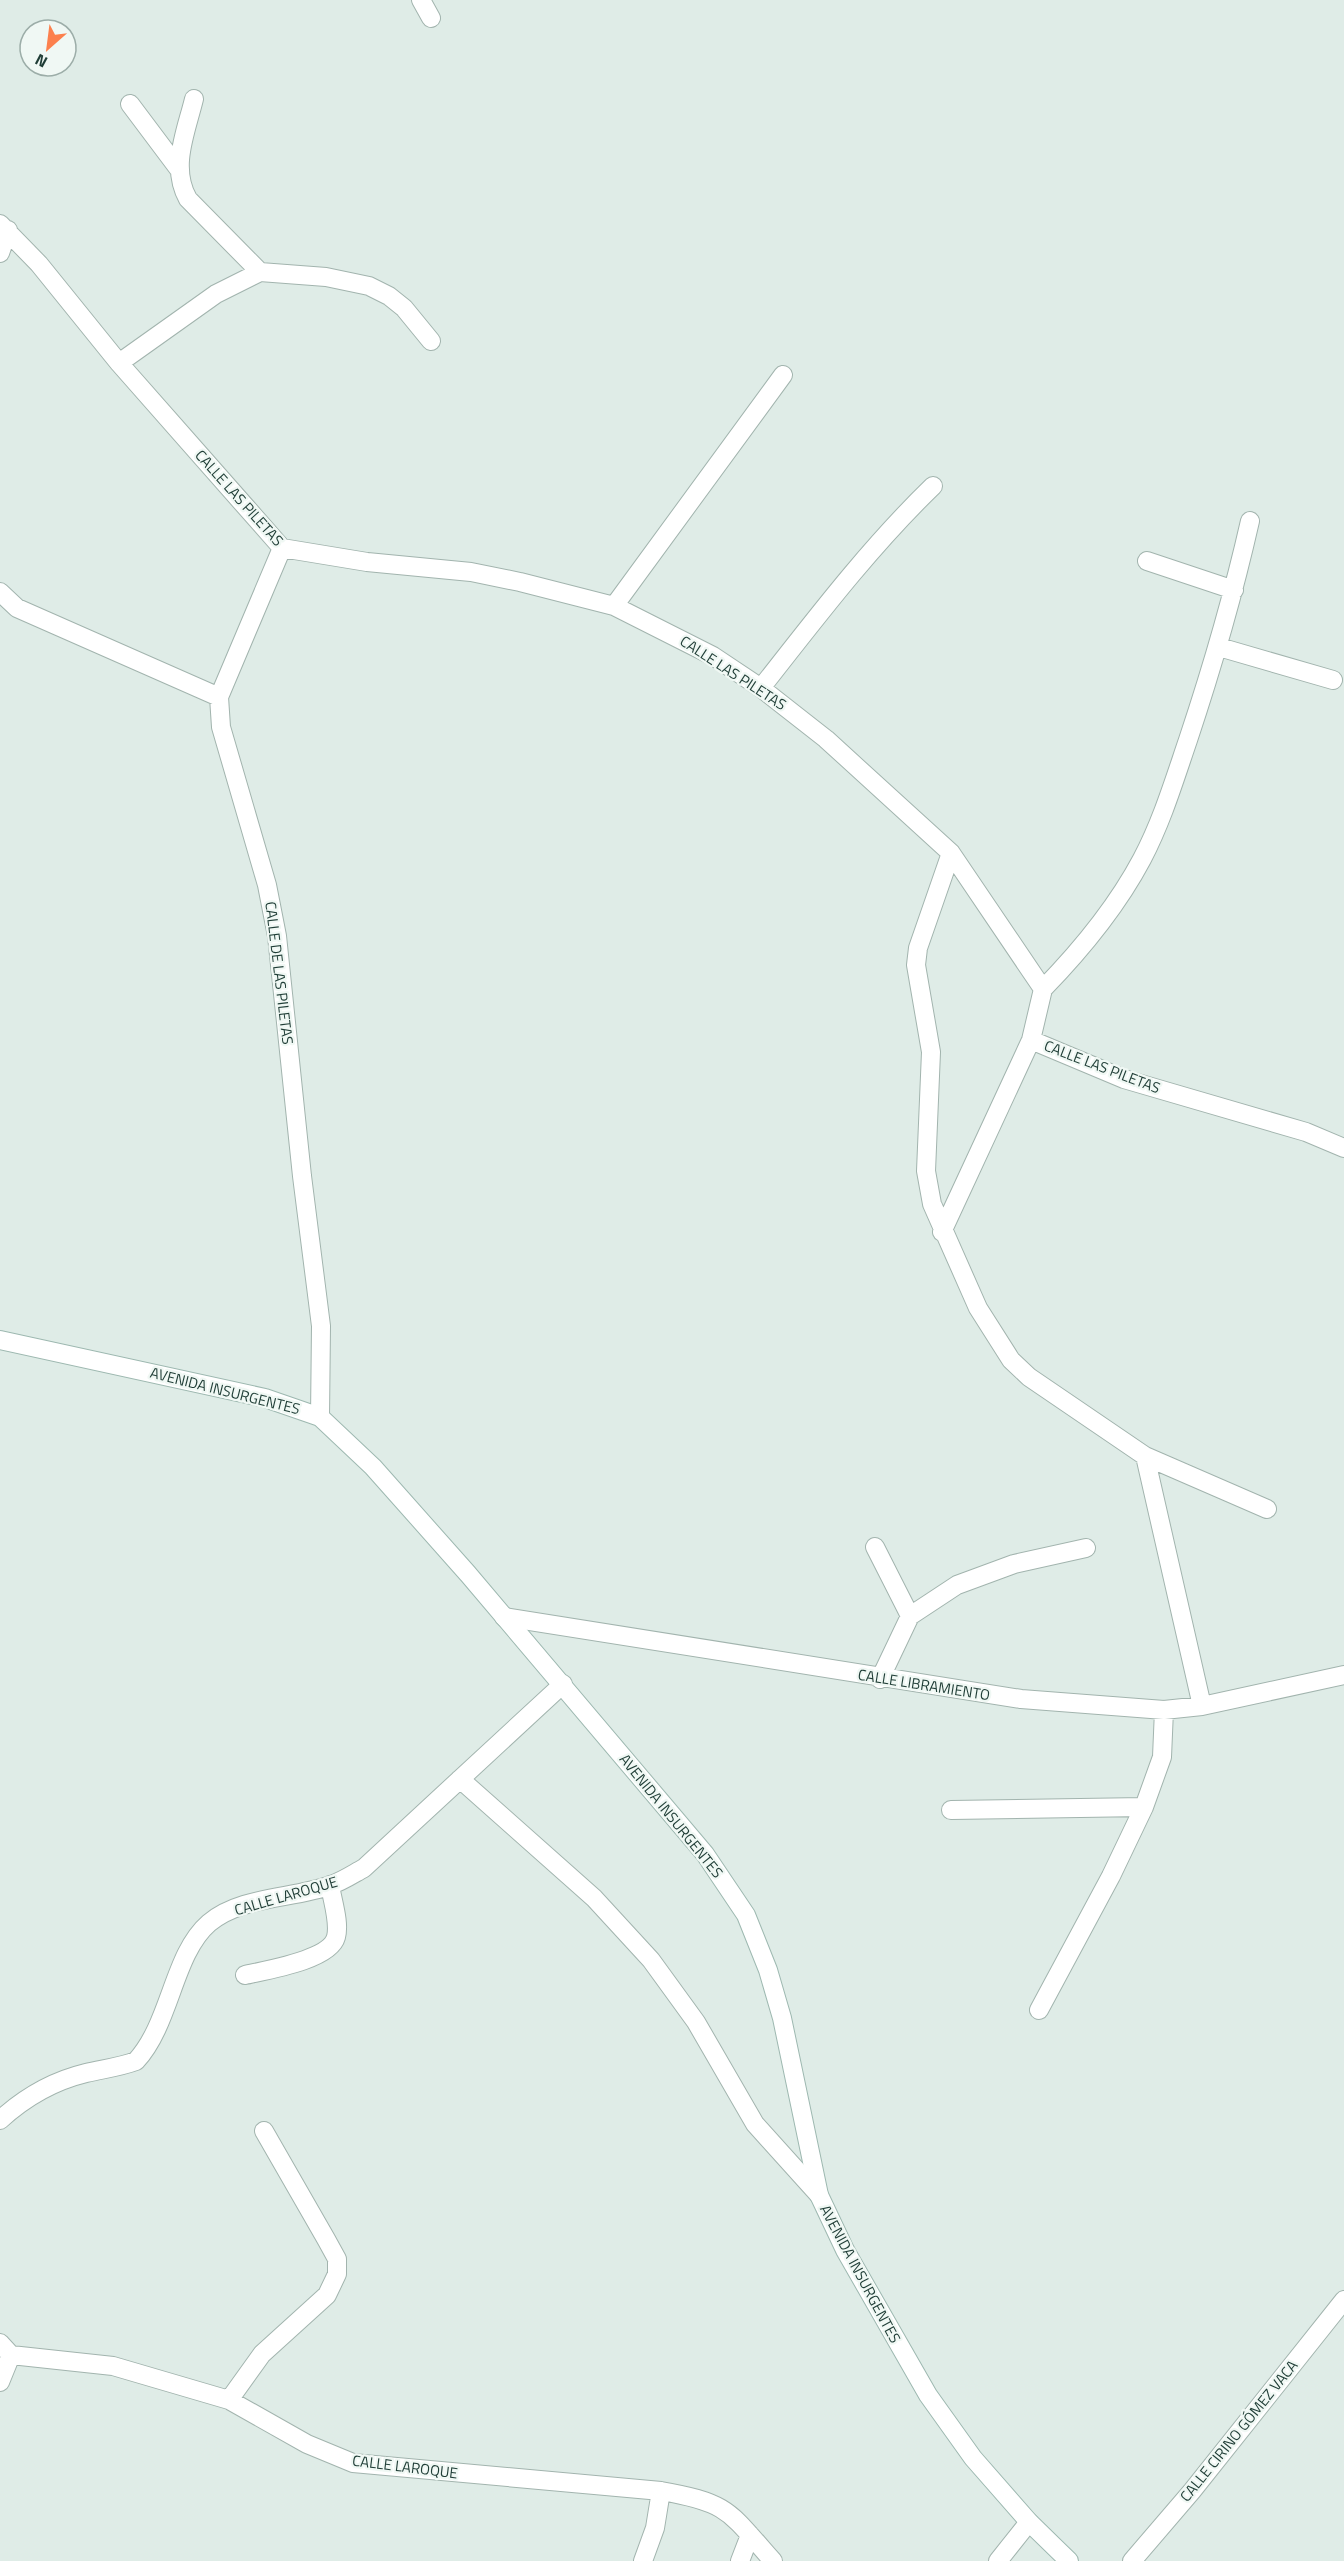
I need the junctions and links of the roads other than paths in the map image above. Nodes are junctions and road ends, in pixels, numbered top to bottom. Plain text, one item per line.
1 (421, 0) edge
2 (431, 18) dead end
3 (194, 99) dead end
4 (129, 104) dead end
5 (178, 168) junction
6 (4, 227) edge
7 (0, 253) edge
8 (260, 272) junction
9 (431, 341) dead end
10 (119, 363) junction
11 (783, 375) dead end
12 (933, 486) dead end
13 (1250, 521) dead end
14 (282, 548) junction
15 (1147, 561) dead end
16 (1234, 590) junction
17 (0, 592) edge
18 (614, 606) junction
19 (1219, 646) junction
20 (1333, 680) dead end
21 (761, 687) junction
22 (219, 697) junction
23 (951, 853) junction
24 (1043, 989) junction
25 (1031, 1040) junction
26 (1344, 1149) edge
27 (942, 1232) junction
28 (0, 1340) edge
29 (321, 1417) junction
30 (1145, 1456) junction
31 (1267, 1509) dead end
32 (875, 1547) dead end
33 (1086, 1548) dead end
34 (910, 1616) junction
35 (504, 1617) junction
36 (1344, 1675) edge
37 (880, 1679) junction
38 (563, 1684) junction
39 (1202, 1706) junction
40 (1164, 1710) junction
41 (460, 1779) junction
42 (1144, 1806) junction
43 (951, 1810) dead end
44 (330, 1886) junction
45 (245, 1975) dead end
46 (1039, 2010) dead end
47 (0, 2120) edge
48 (264, 2131) dead end
49 (819, 2195) junction
50 (1344, 2300) edge
51 (5, 2349) edge
52 (0, 2382) edge
53 (229, 2400) junction
54 (661, 2491) junction
55 (1029, 2522) junction
56 (750, 2535) junction
57 (643, 2561) edge
58 (740, 2561) edge
59 (773, 2561) edge
60 (998, 2561) edge
61 (1069, 2561) edge
62 (1132, 2561) edge

1 - 2 street
3 - 5 street
4 - 5 street
5 - 8 street
6 - 7 street
6 - 10 street, CALLE LAS PILETAS
8 - 9 street
8 - 10 street
10 - 14 street, CALLE LAS PILETAS
11 - 18 street
12 - 21 street
13 - 16 street
14 - 18 street, CALLE LAS PILETAS
14 - 22 street, CALLE DE LAS PILETAS
15 - 16 street
16 - 19 street
17 - 22 street
18 - 21 street, CALLE LAS PILETAS
19 - 20 street
19 - 24 street
21 - 23 street, CALLE LAS PILETAS
22 - 29 street, CALLE DE LAS PILETAS
23 - 24 street, CALLE LAS PILETAS
23 - 27 street
24 - 25 street, CALLE LAS PILETAS
25 - 26 street, CALLE LAS PILETAS
25 - 27 street
27 - 30 street
28 - 29 street, AVENIDA INSURGENTES
29 - 35 street, AVENIDA INSURGENTES
30 - 31 street
30 - 39 street
32 - 34 street
33 - 34 street
34 - 37 street
35 - 37 street, CALLE LIBRAMIENTO
35 - 38 street, AVENIDA INSURGENTES
36 - 39 street, CALLE LIBRAMIENTO
37 - 40 street, CALLE LIBRAMIENTO
38 - 41 street, CALLE LAROQUE
38 - 49 street, AVENIDA INSURGENTES
39 - 40 street, CALLE LIBRAMIENTO
40 - 42 street
41 - 44 street, CALLE LAROQUE
41 - 49 street
42 - 43 street
42 - 46 street
44 - 45 street
44 - 47 street, CALLE LAROQUE
48 - 53 street
49 - 55 street, AVENIDA INSURGENTES
50 - 62 street, CALLE CIRINO GÓMEZ VACA
51 - 52 street
51 - 53 street, CALLE LAROQUE
53 - 54 street, CALLE LAROQUE
54 - 56 street, CALLE LAROQUE
54 - 57 street
55 - 60 street
55 - 61 street, AVENIDA INSURGENTES
56 - 58 street
56 - 59 street, CALLE LAROQUE

